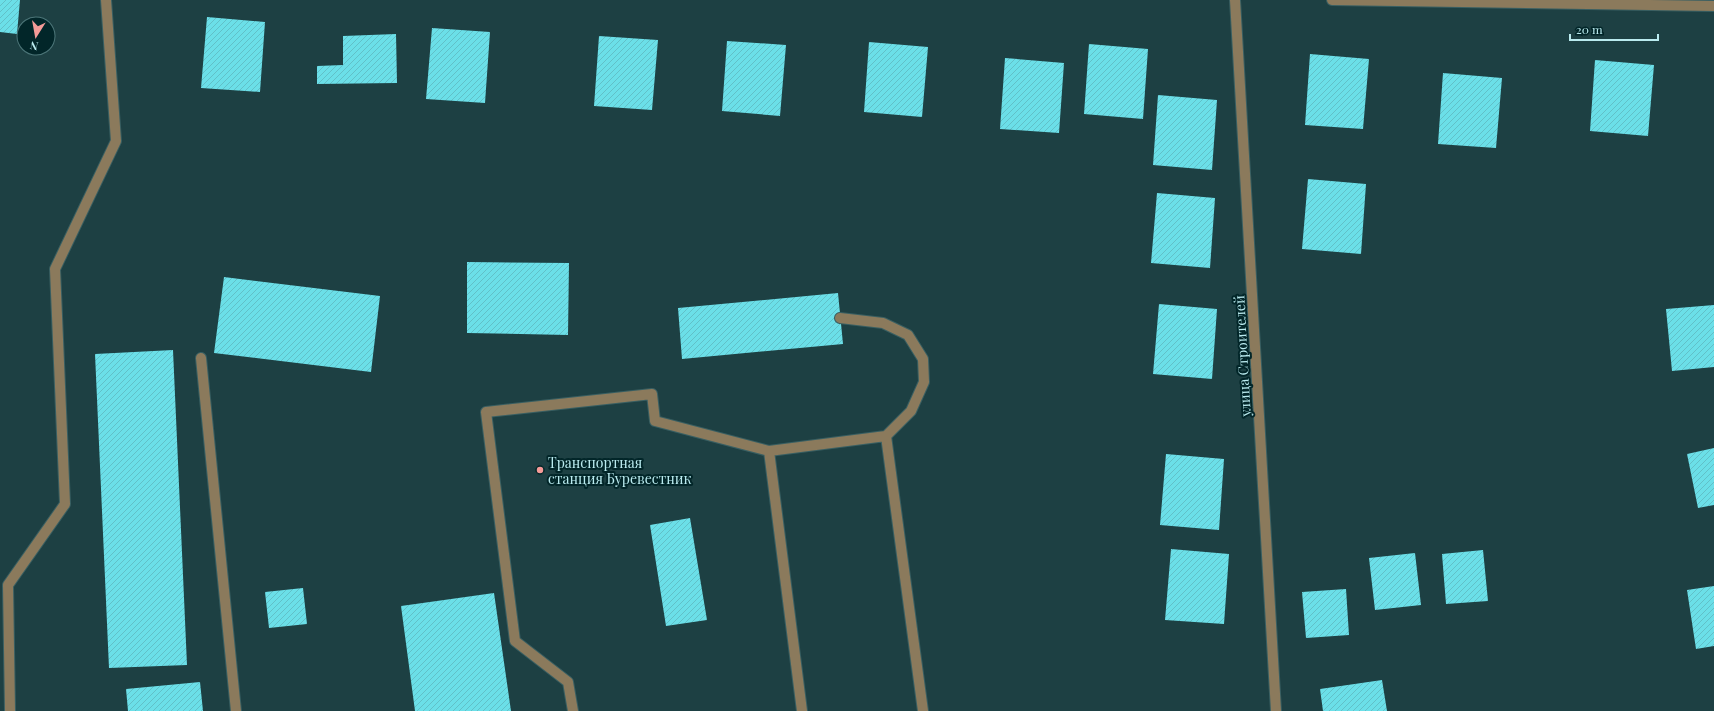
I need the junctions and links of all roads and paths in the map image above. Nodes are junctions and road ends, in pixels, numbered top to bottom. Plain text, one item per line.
1 (106, 0) edge
2 (1235, 0) edge
3 (1332, 0) edge
4 (1714, 6) edge
5 (840, 318) dead end
6 (201, 358) dead end
7 (886, 436) junction
8 (769, 451) junction
9 (10, 711) edge
10 (236, 711) edge
11 (572, 711) edge
12 (802, 711) edge
13 (923, 711) edge
14 (1276, 711) edge

1 - 9 street
2 - 14 street, улица Строителей
3 - 4 street
5 - 7 street
6 - 10 street
7 - 8 street
7 - 13 street
8 - 11 street
8 - 12 street

